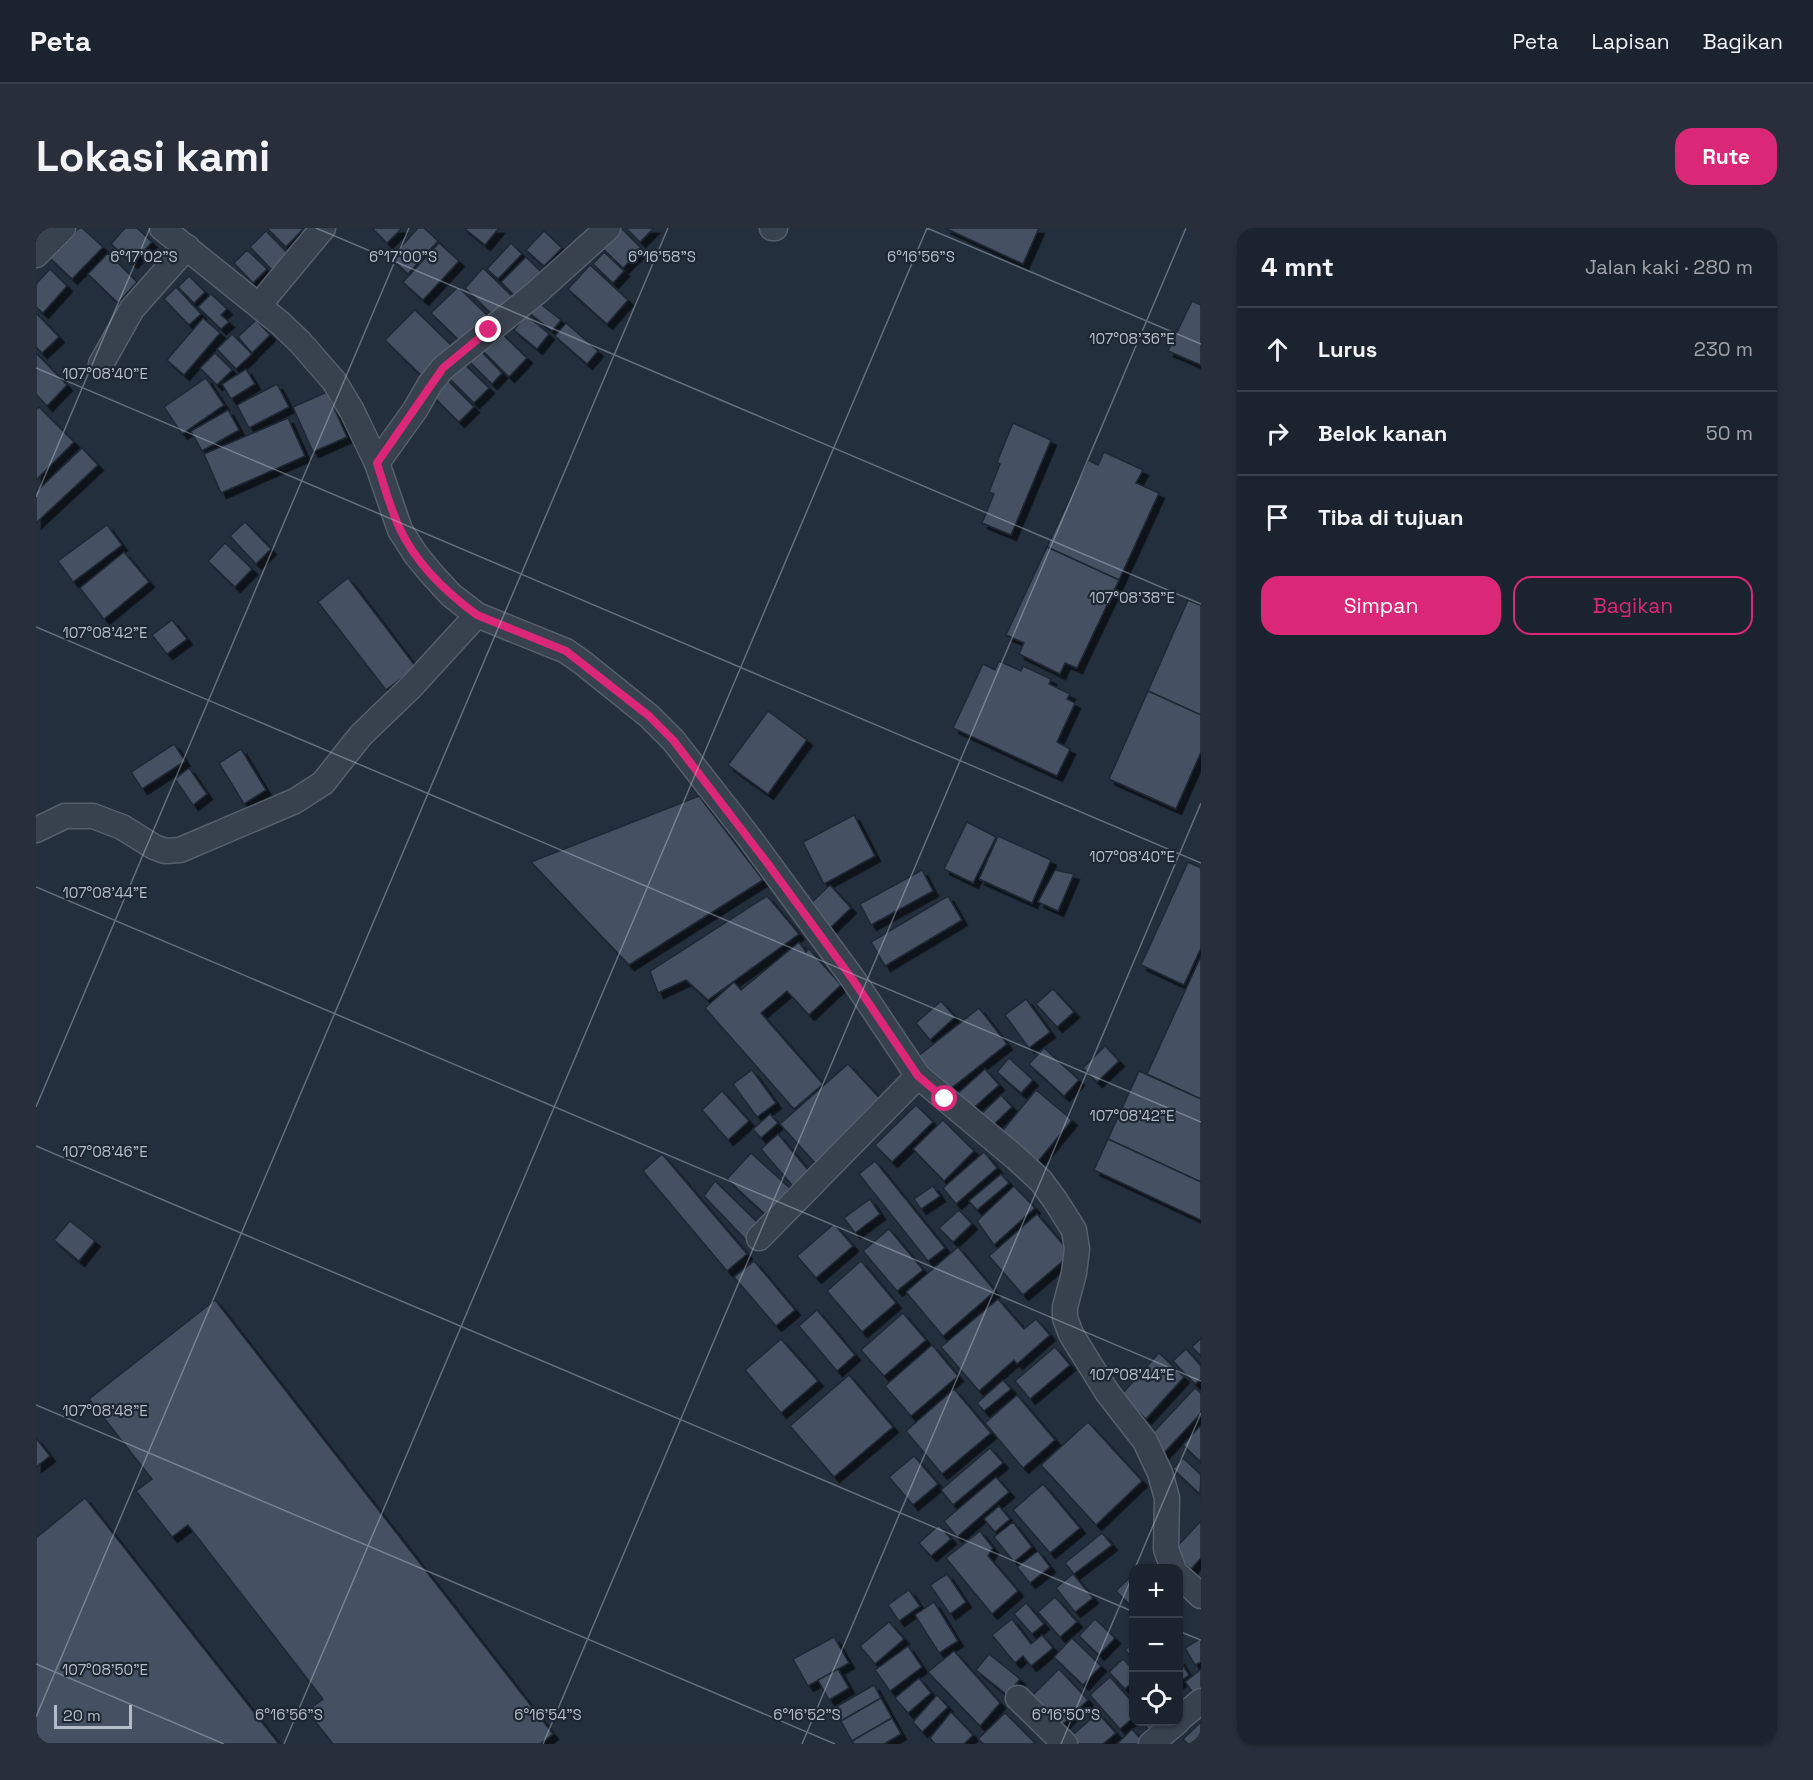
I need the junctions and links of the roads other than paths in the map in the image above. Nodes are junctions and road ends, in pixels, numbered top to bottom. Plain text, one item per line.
1 (63, 228) edge
2 (162, 228) edge
3 (324, 228) edge
4 (608, 228) edge
5 (187, 247) junction
6 (36, 255) edge
7 (260, 305) junction
8 (101, 364) dead end
9 (377, 463) junction
10 (477, 615) junction
11 (36, 830) edge
12 (918, 1076) junction
13 (759, 1238) dead end
14 (1171, 1564) edge
15 (1183, 1579) edge
16 (1201, 1596) edge
17 (1018, 1698) dead end
18 (1201, 1701) edge
19 (1183, 1717) edge
20 (1172, 1726) edge
21 (1065, 1744) edge
22 (1151, 1744) edge

1 - 6 street
2 - 5 street
3 - 7 street
4 - 9 street
5 - 7 street
5 - 8 street
7 - 9 street
9 - 10 street
10 - 11 street
10 - 12 street
12 - 13 street
12 - 14 street
15 - 16 street
17 - 21 street
18 - 19 street
20 - 22 street

